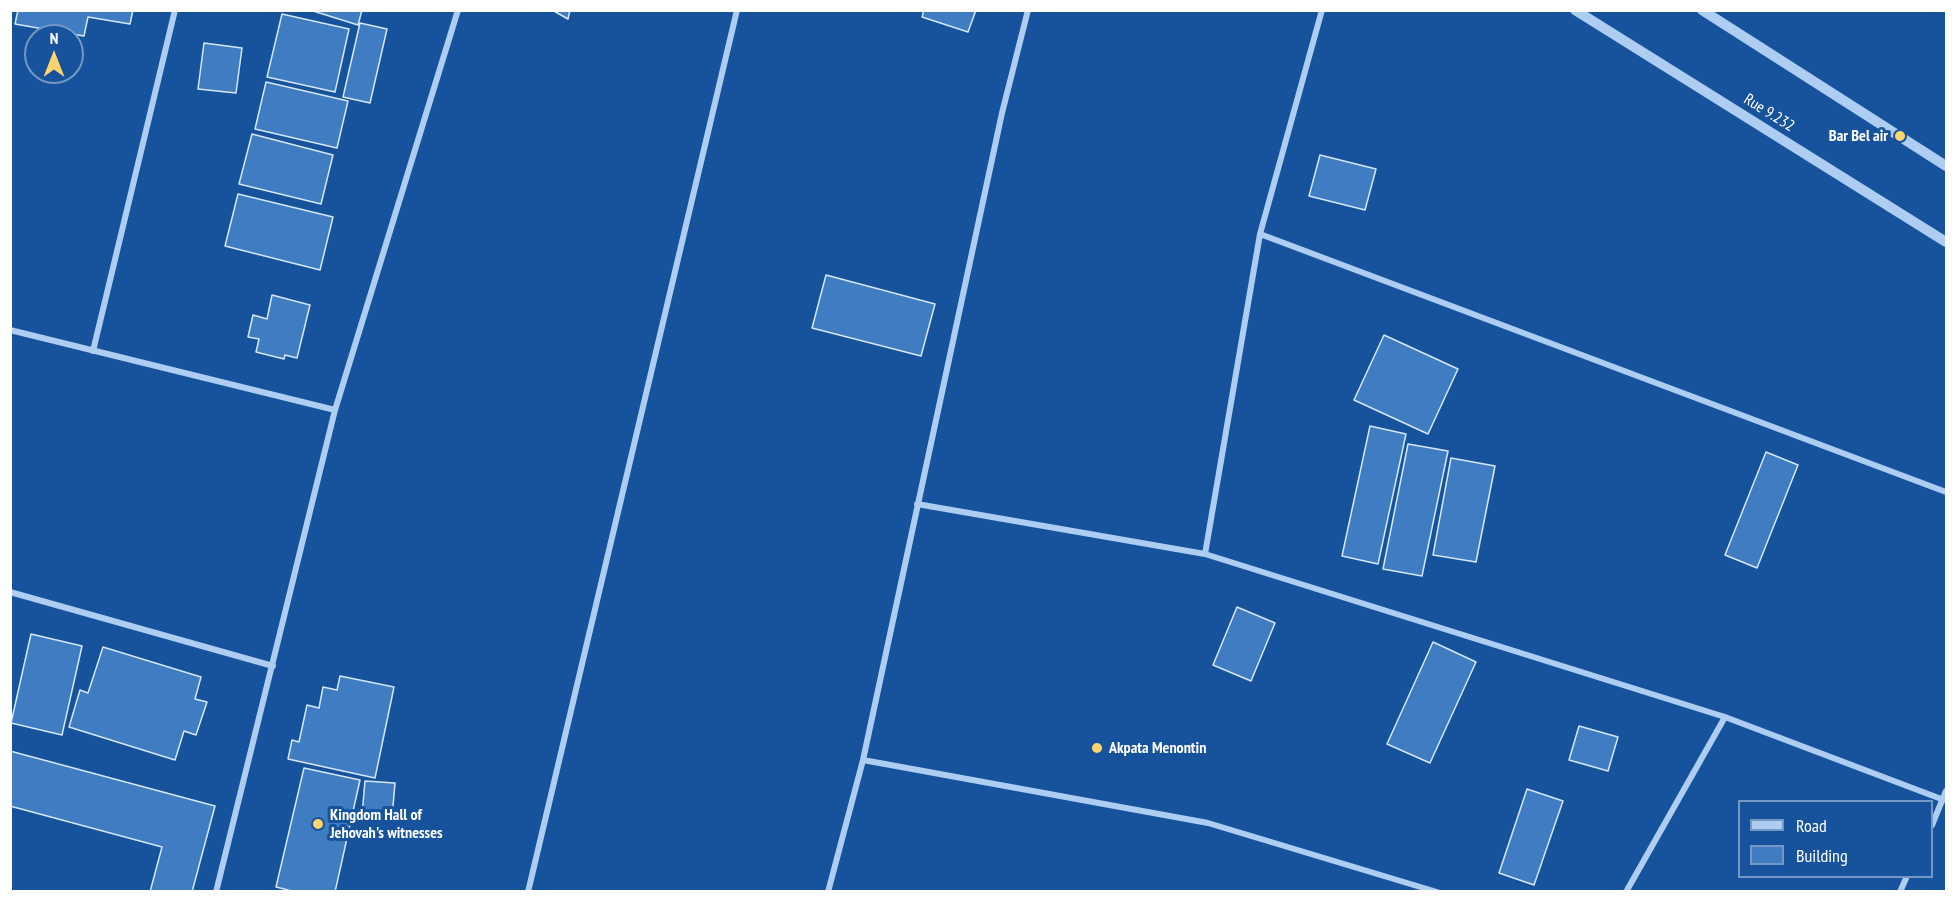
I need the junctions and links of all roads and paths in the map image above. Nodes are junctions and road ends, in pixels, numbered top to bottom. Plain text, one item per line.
1 (175, 10) edge
2 (458, 10) edge
3 (737, 10) edge
4 (1028, 10) edge
5 (1322, 10) edge
6 (1575, 10) edge
7 (1702, 10) edge
8 (1947, 166) edge
9 (1260, 234) junction
10 (1947, 242) edge
11 (10, 330) edge
12 (93, 351) junction
13 (335, 410) junction
14 (1947, 492) edge
15 (917, 504) junction
16 (1205, 554) junction
17 (10, 591) edge
18 (273, 666) junction
19 (1725, 717) junction
20 (863, 760) junction
21 (1947, 791) edge
22 (1944, 800) junction
23 (1933, 823) edge
24 (216, 891) edge
25 (528, 891) edge
26 (828, 891) edge
27 (1437, 891) edge
28 (1626, 891) edge

1 - 12 street
2 - 13 street
3 - 25 street
4 - 15 street
5 - 9 street
6 - 10 street, Rue 9.232
7 - 8 street
9 - 14 street
9 - 16 street
11 - 12 street
12 - 13 street
13 - 18 street
15 - 16 street
15 - 20 street
16 - 19 street
17 - 18 street
18 - 24 street
19 - 22 street
19 - 28 street
20 - 26 street
20 - 27 street
21 - 22 street
22 - 23 street

